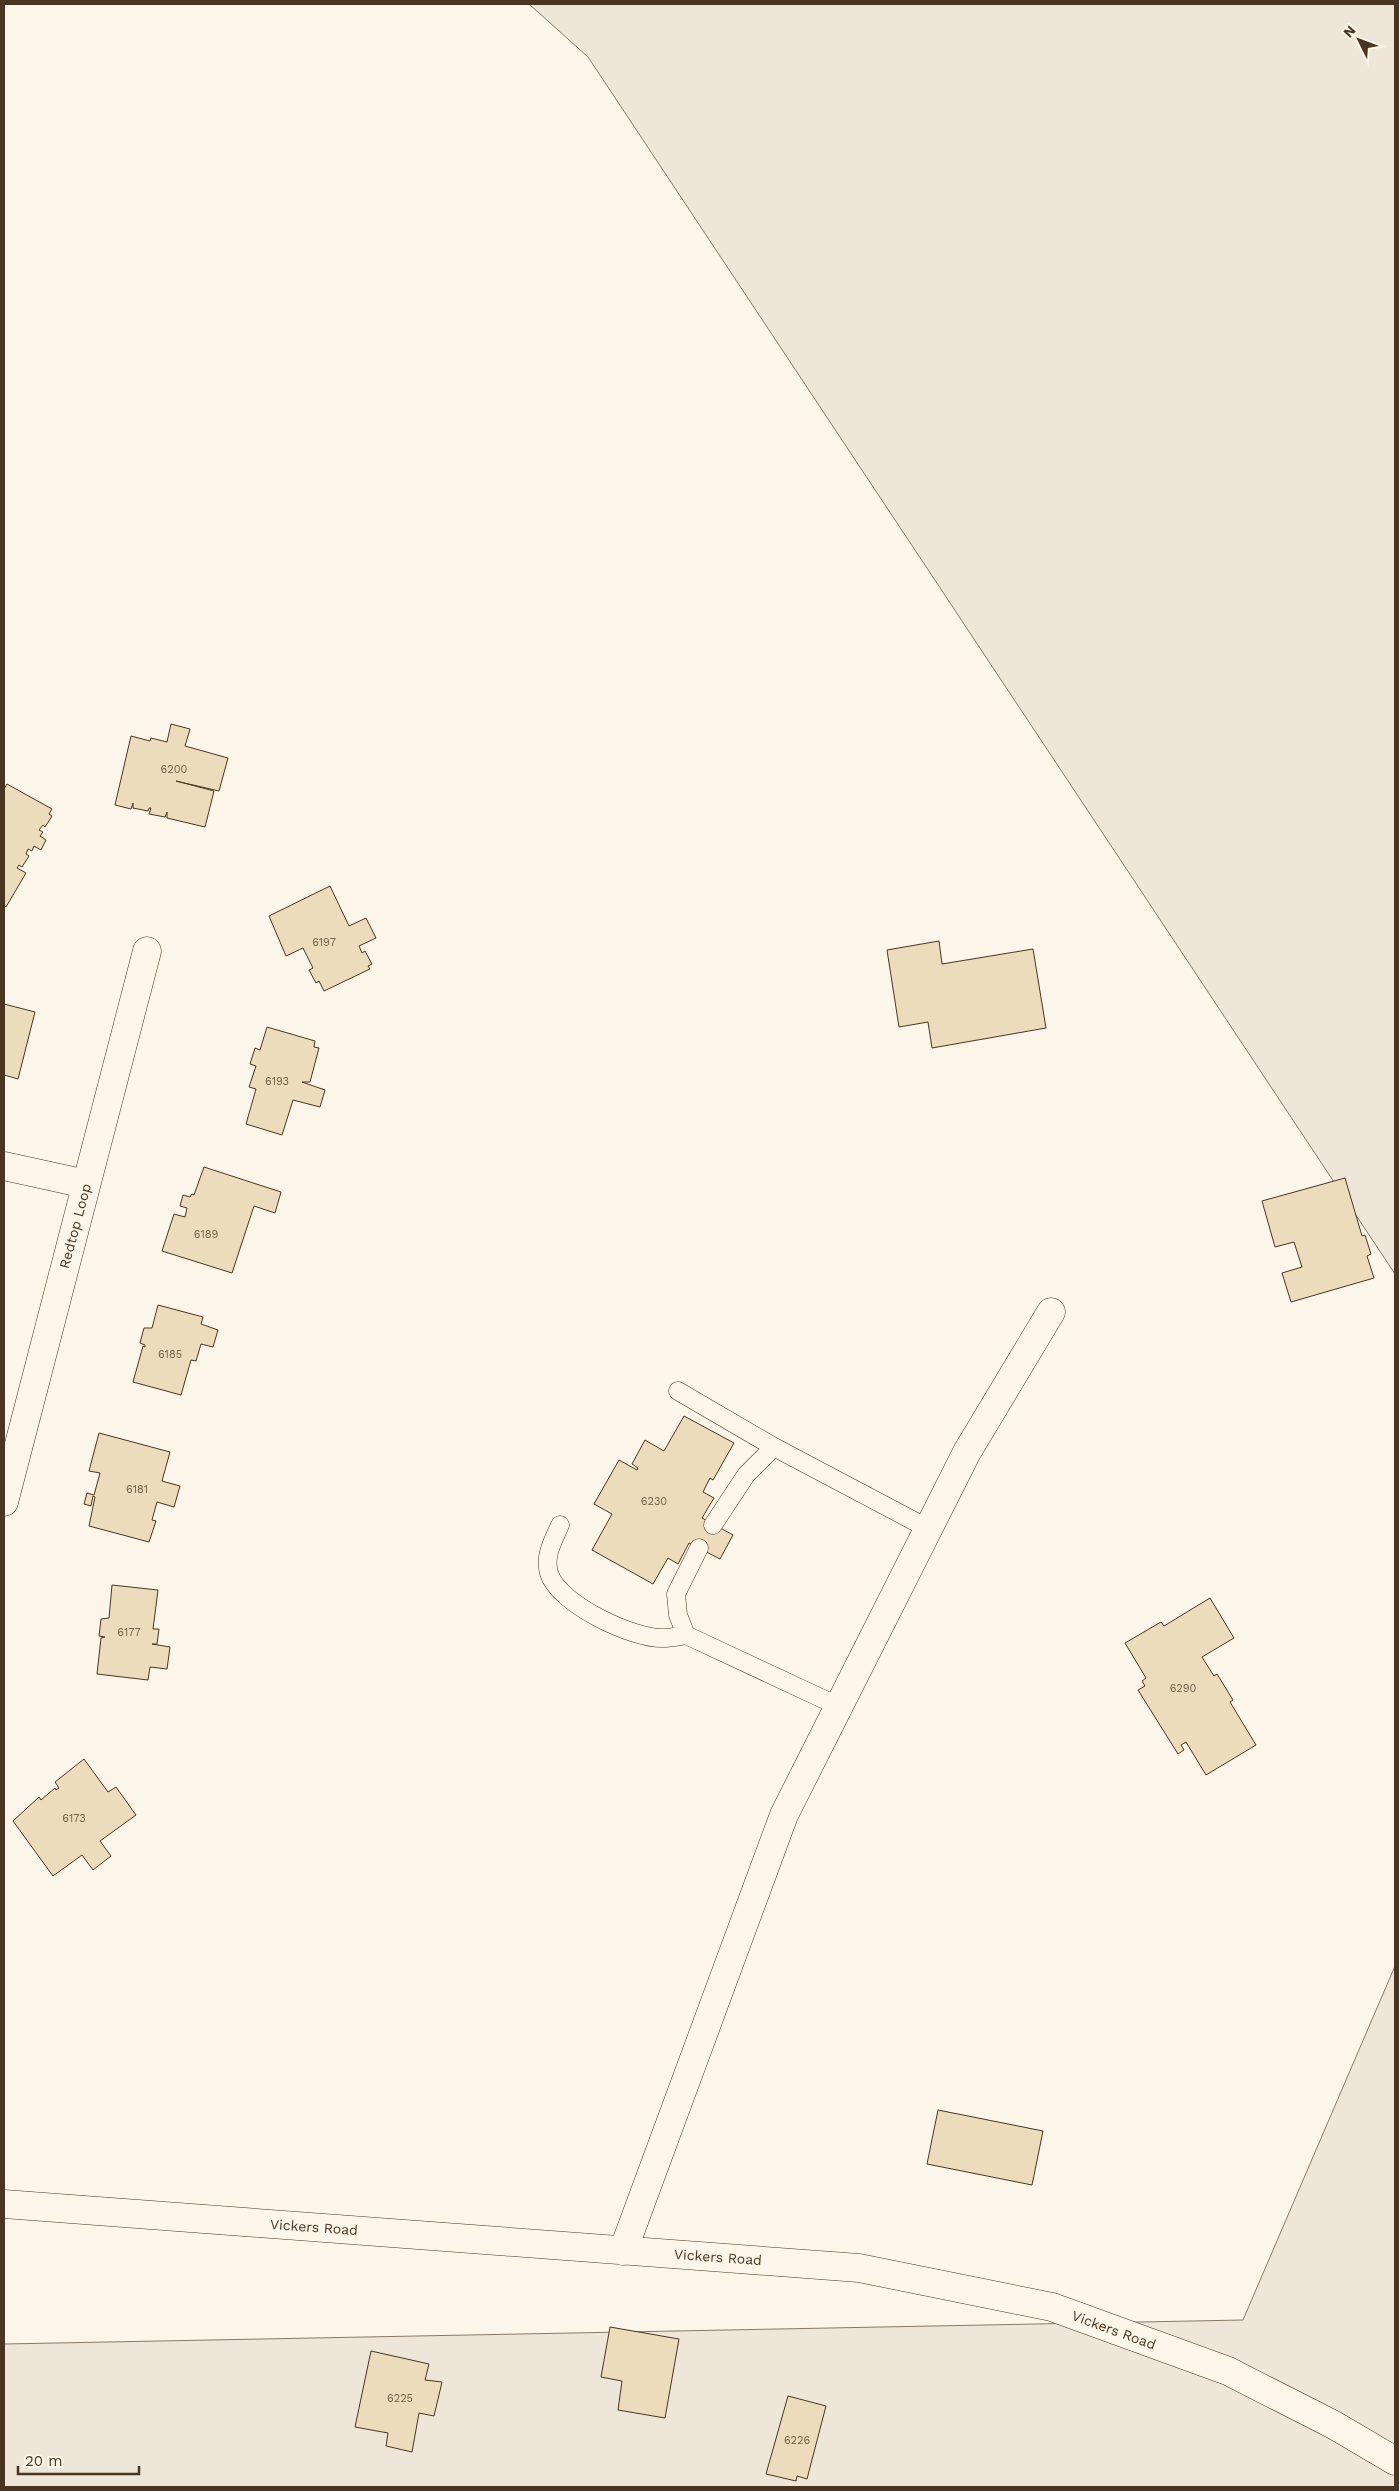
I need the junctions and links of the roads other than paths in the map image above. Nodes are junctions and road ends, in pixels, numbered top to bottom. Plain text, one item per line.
1 (147, 951) dead end
2 (4, 1166) edge
3 (86, 1184) junction
4 (1051, 1312) dead end
5 (678, 1391) dead end
6 (774, 1447) junction
7 (4, 1502) edge
8 (713, 1525) dead end
9 (560, 1526) dead end
10 (929, 1529) junction
11 (699, 1548) dead end
12 (686, 1634) junction
13 (838, 1706) junction
14 (4, 2204) edge
15 (623, 2250) junction
16 (1395, 2461) edge

1 - 3 street, Redtop Loop
2 - 3 street
3 - 7 street, Redtop Loop
4 - 10 street
5 - 6 lane
6 - 8 lane
6 - 10 lane
9 - 12 lane
10 - 13 street
11 - 12 lane
12 - 13 lane
13 - 15 street
14 - 15 street, Vickers Road
15 - 16 street, Vickers Road

